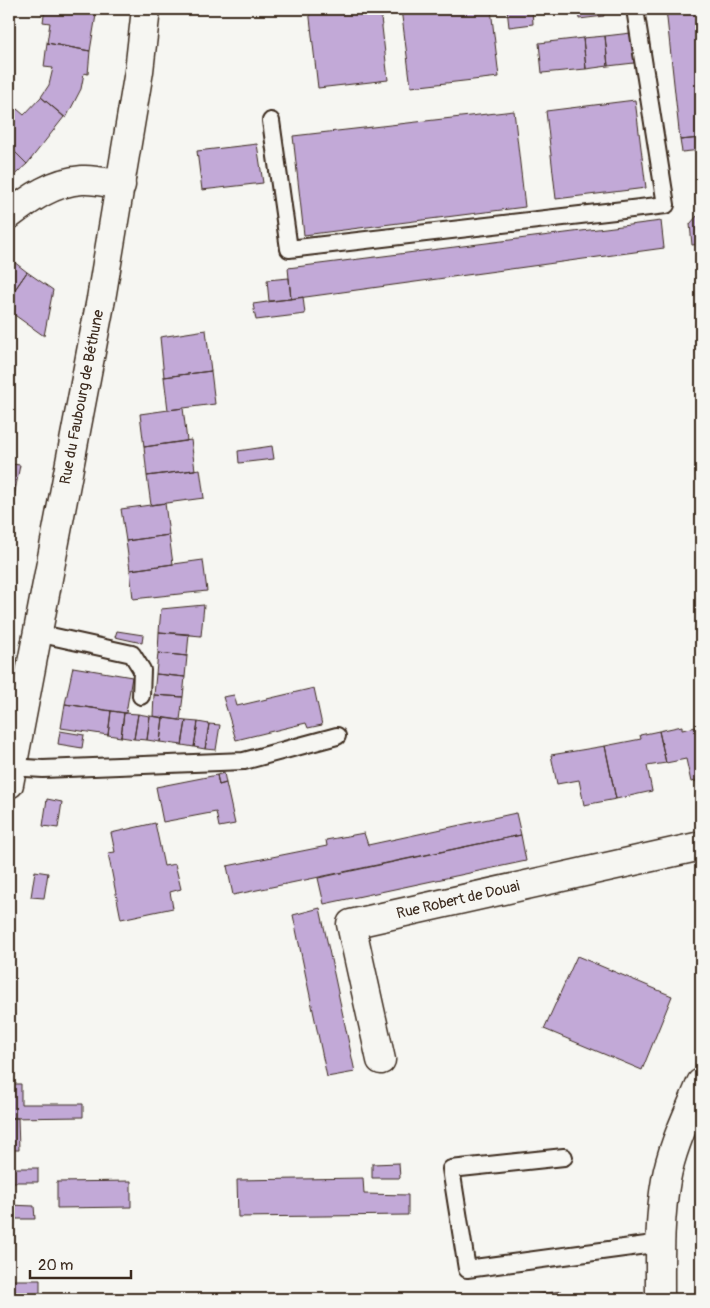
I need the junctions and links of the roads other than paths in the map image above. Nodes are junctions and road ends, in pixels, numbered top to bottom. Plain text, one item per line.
1 (146, 9) edge
2 (635, 9) edge
3 (271, 121) dead end
4 (121, 185) junction
5 (9, 215) edge
6 (37, 633) junction
7 (140, 696) dead end
8 (16, 706) edge
9 (337, 736) dead end
10 (10, 773) edge
11 (701, 846) edge
12 (381, 1060) dead end
13 (701, 1083) edge
14 (564, 1157) dead end
15 (661, 1243) junction
16 (660, 1299) edge

1 - 4 street, Rue du Faubourg de Béthune
2 - 3 lane
4 - 5 street
4 - 6 street, Rue du Faubourg de Béthune
6 - 7 lane
6 - 8 street, Rue du Faubourg de Béthune
8 - 10 street, Rue du Faubourg de Béthune
9 - 10 lane
11 - 12 street, Rue Robert de Douai
13 - 15 street
14 - 15 lane
15 - 16 street

